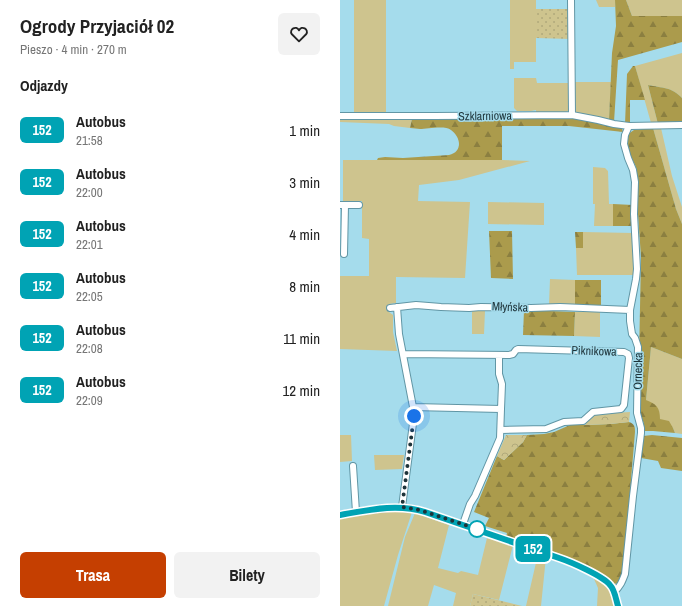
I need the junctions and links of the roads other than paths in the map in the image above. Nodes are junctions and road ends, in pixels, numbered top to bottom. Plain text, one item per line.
1 (571, 0) edge
2 (572, 115) junction
3 (340, 116) edge
4 (682, 125) edge
5 (629, 126) junction
6 (342, 205) edge
7 (359, 205) dead end
8 (344, 254) dead end
9 (397, 307) junction
10 (390, 308) dead end
11 (630, 310) junction
12 (403, 354) junction
13 (499, 355) junction
14 (413, 407) junction
15 (501, 409) junction
16 (501, 430) junction
17 (353, 466) dead end
18 (402, 507) junction
19 (356, 512) junction
20 (340, 515) edge
21 (462, 524) junction
22 (614, 592) junction
23 (618, 606) edge

1 - 2 street
2 - 3 street, Szklarniowa
2 - 5 street, Szklarniowa
4 - 5 street, Szklarniowa
5 - 11 street, Ornecka
6 - 7 street
6 - 8 street
9 - 10 street, Młyńska
9 - 11 street, Młyńska
9 - 12 street
11 - 22 street, Ornecka
12 - 13 street, Piknikowa
12 - 14 street
13 - 15 street
13 - 16 street, Piknikowa
14 - 15 street
14 - 18 street
15 - 16 street
16 - 21 street
17 - 19 street
18 - 19 street
18 - 21 street
19 - 20 street
21 - 22 street
22 - 23 street

